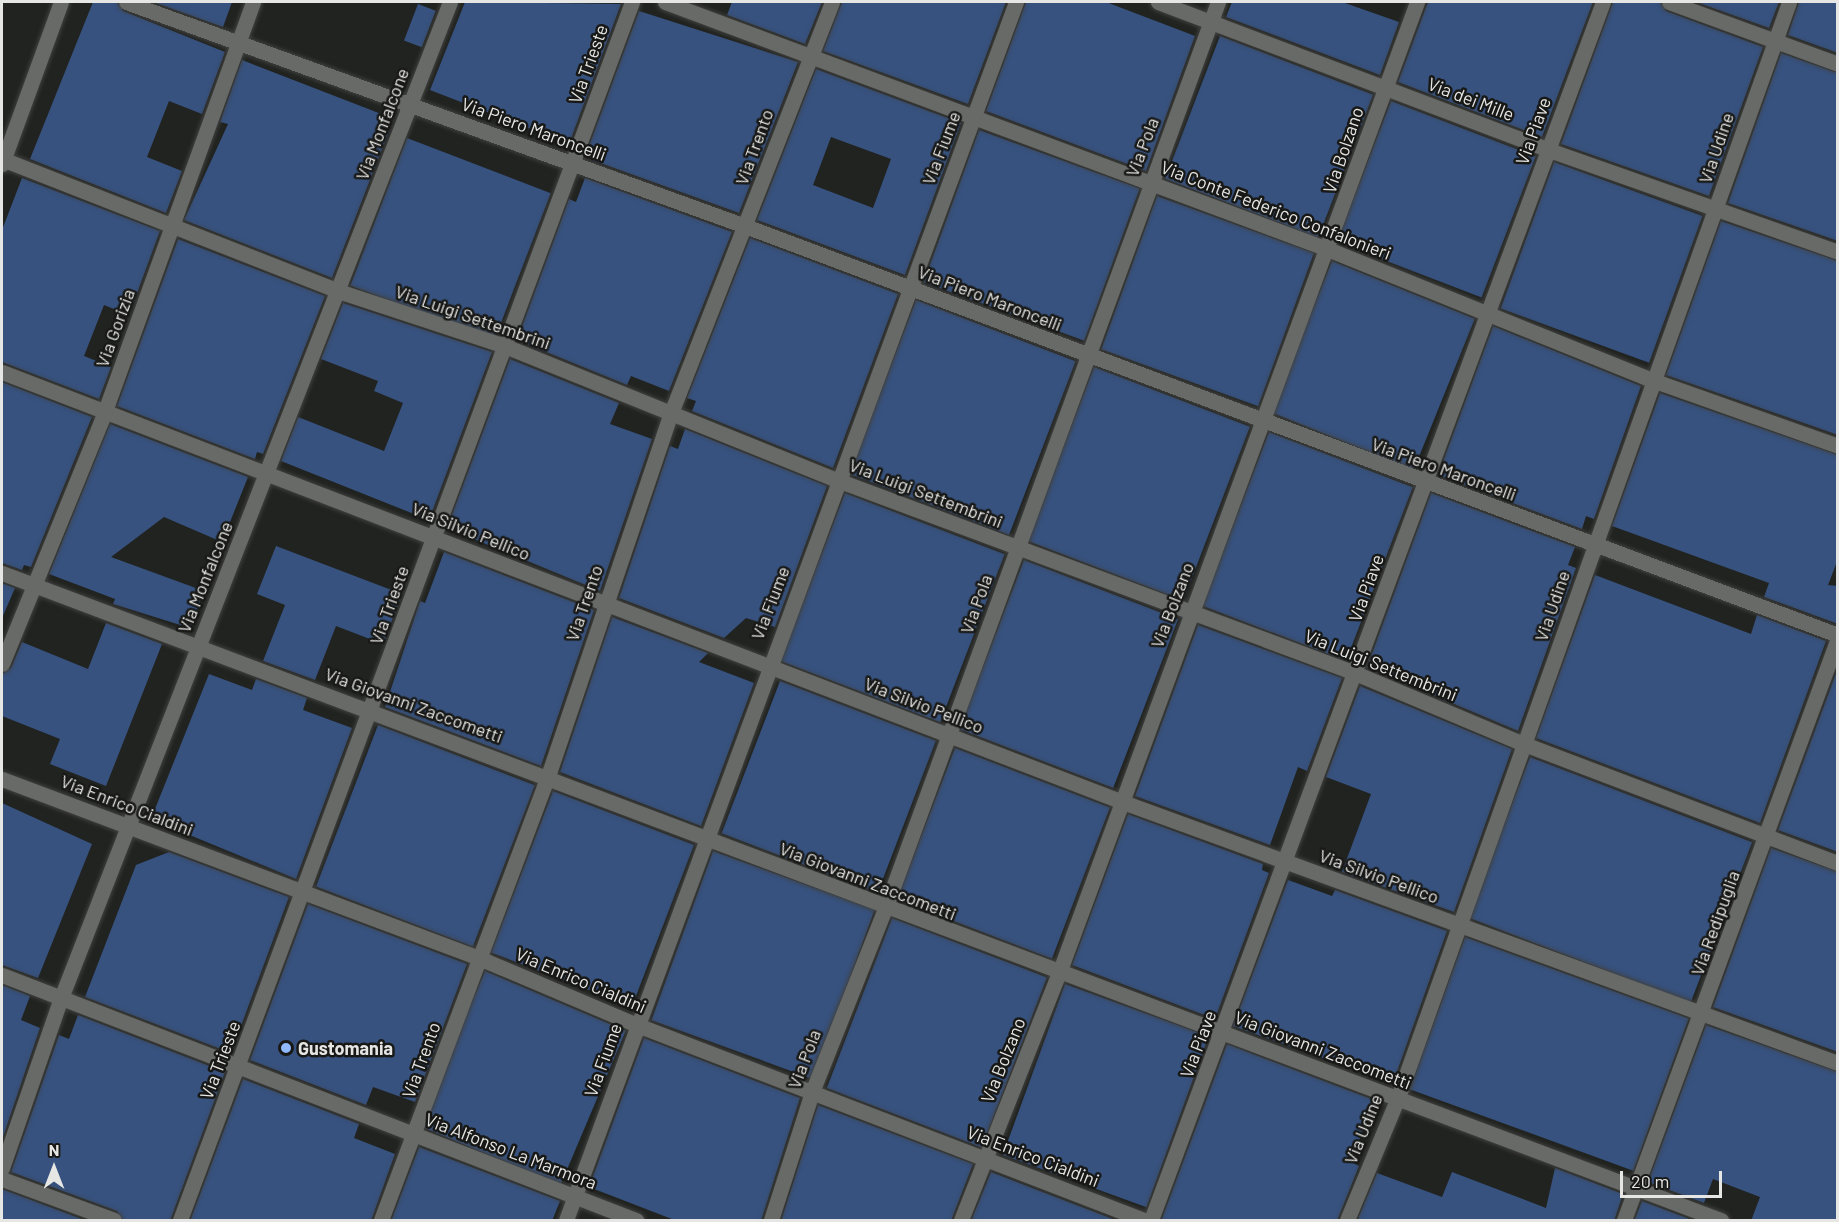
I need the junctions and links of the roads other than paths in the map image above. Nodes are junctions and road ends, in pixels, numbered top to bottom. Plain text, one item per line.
1 (61, 2) edge
2 (126, 2) edge
3 (253, 2) edge
4 (450, 2) edge
5 (632, 2) edge
6 (665, 2) edge
7 (832, 2) edge
8 (1016, 2) edge
9 (1158, 2) edge
10 (1218, 2) edge
11 (1417, 2) edge
12 (1603, 2) edge
13 (1669, 2) edge
14 (1789, 2) edge
15 (1211, 22) junction
16 (239, 39) junction
17 (1773, 40) junction
18 (809, 54) junction
19 (1838, 64) edge
20 (1385, 86) junction
21 (410, 105) junction
22 (974, 118) junction
23 (1546, 149) junction
24 (2, 161) edge
25 (572, 164) junction
26 (1150, 182) junction
27 (1716, 208) junction
28 (173, 226) junction
29 (746, 226) junction
30 (1330, 250) junction
31 (1838, 252) edge
32 (909, 288) junction
33 (338, 291) junction
34 (1486, 317) junction
35 (505, 346) junction
36 (1084, 356) junction
37 (2, 372) edge
38 (1652, 380) junction
39 (105, 411) junction
40 (671, 414) junction
41 (1262, 423) junction
42 (1838, 446) edge
43 (267, 476) junction
44 (837, 480) junction
45 (1425, 482) junction
46 (435, 537) junction
47 (1594, 545) junction
48 (1018, 548) junction
49 (2, 573) edge
50 (32, 586) junction
51 (603, 605) junction
52 (1189, 615) junction
53 (1838, 636) edge
54 (197, 648) junction
55 (2, 664) edge
56 (767, 666) junction
57 (1355, 673) junction
58 (372, 709) junction
59 (948, 735) junction
60 (1524, 744) junction
61 (548, 776) junction
62 (2, 779) edge
63 (1120, 801) junction
64 (132, 828) junction
65 (1766, 837) junction
66 (706, 839) junction
67 (1286, 862) junction
68 (1838, 863) edge
69 (304, 892) junction
70 (885, 909) junction
71 (1458, 926) junction
72 (479, 958) junction
73 (1059, 973) junction
74 (2, 975) edge
75 (61, 998) junction
76 (1704, 1012) junction
77 (637, 1025) junction
78 (1223, 1033) junction
79 (1838, 1063) edge
80 (238, 1066) junction
81 (812, 1092) junction
82 (1397, 1100) junction
83 (414, 1135) junction
84 (984, 1158) junction
85 (2, 1168) edge
86 (2, 1179) edge
87 (1636, 1188) junction
88 (574, 1197) junction
89 (114, 1221) edge
90 (180, 1221) edge
91 (381, 1221) edge
92 (566, 1221) edge
93 (636, 1221) edge
94 (771, 1221) edge
95 (961, 1221) edge
96 (1144, 1221) edge
97 (1151, 1221) edge
98 (1347, 1221) edge
99 (1624, 1221) edge
100 (1721, 1221) edge

1 - 24 street
2 - 16 street, Via Piero Maroncelli
3 - 16 street, Via Gorizia
4 - 21 street, Via Monfalcone
5 - 25 street, Via Trieste
6 - 18 street, Via Conte Federico Confalonieri
7 - 18 street, Via Trento
8 - 22 street, Via Fiume
9 - 15 street, Via dei Mille
10 - 15 street, Via Pola
11 - 20 street, Via Bolzano
12 - 23 street, Via Piave
13 - 17 street
14 - 17 street, Via Udine
15 - 20 street, Via dei Mille
15 - 26 street, Via Pola
16 - 21 street, Via Piero Maroncelli
16 - 28 street, Via Gorizia
17 - 19 street
17 - 27 street, Via Udine
18 - 22 street, Via Conte Federico Confalonieri
18 - 29 street, Via Trento
20 - 23 street, Via dei Mille
20 - 30 street, Via Bolzano
21 - 25 street, Via Piero Maroncelli
21 - 33 street, Via Monfalcone
22 - 26 street, Via Conte Federico Confalonieri
22 - 32 street, Via Fiume
23 - 27 street, Via dei Mille
23 - 34 street, Via Piave
24 - 28 street, Via Luigi Settembrini
25 - 29 street, Via Piero Maroncelli
25 - 35 street, Via Trieste
26 - 30 street, Via Conte Federico Confalonieri
26 - 36 street, Via Pola
27 - 31 street, Via dei Mille
27 - 38 street, Via Udine
28 - 33 street, Via Luigi Settembrini
28 - 39 street, Via Gorizia
29 - 32 street, Via Piero Maroncelli
29 - 40 street, Via Trento
30 - 34 street, Via Conte Federico Confalonieri
30 - 41 street, Via Bolzano
32 - 36 street, Via Piero Maroncelli
32 - 44 street, Via Fiume
33 - 35 street, Via Luigi Settembrini
33 - 43 street, Via Monfalcone
34 - 38 street, Via Conte Federico Confalonieri
34 - 45 street, Via Piave
35 - 40 street, Via Luigi Settembrini
35 - 46 street, Via Trieste
36 - 41 street, Via Piero Maroncelli
36 - 48 street, Via Pola
37 - 39 street, Via Silvio Pellico
38 - 42 street, Via Conte Federico Confalonieri
38 - 47 street, Via Udine
39 - 43 street, Via Silvio Pellico
39 - 50 street, Via Gorizia
40 - 44 street, Via Luigi Settembrini
40 - 51 street, Via Trento
41 - 45 street, Via Piero Maroncelli
41 - 52 street, Via Bolzano
43 - 46 street, Via Silvio Pellico
43 - 54 street, Via Monfalcone
44 - 48 street, Via Luigi Settembrini
44 - 56 street, Via Fiume
45 - 47 street, Via Piero Maroncelli
45 - 57 street, Via Piave
46 - 51 street, Via Silvio Pellico
46 - 58 street, Via Trieste
47 - 53 street, Via Piero Maroncelli
47 - 60 street, Via Udine
48 - 52 street, Via Luigi Settembrini
48 - 59 street, Via Pola
49 - 50 street, Via Giovanni Zaccometti
50 - 54 street, Via Giovanni Zaccometti
50 - 55 street, Via Gorizia
51 - 56 street, Via Silvio Pellico
51 - 61 street, Via Trento
52 - 57 street, Via Luigi Settembrini
52 - 63 street, Via Bolzano
53 - 65 street, Via Redipuglia
54 - 58 street, Via Giovanni Zaccometti
54 - 64 street, Via Monfalcone
56 - 59 street, Via Silvio Pellico
56 - 66 street, Via Fiume
57 - 60 street, Via Luigi Settembrini
57 - 67 street, Via Piave
58 - 61 street, Via Giovanni Zaccometti
58 - 69 street, Via Trieste
59 - 63 street, Via Silvio Pellico
59 - 70 street, Via Pola
60 - 65 street, Via Luigi Settembrini
60 - 71 street, Via Udine
61 - 66 street, Via Giovanni Zaccometti
61 - 72 street, Via Trento
62 - 64 street, Via Enrico Cialdini
63 - 67 street, Via Silvio Pellico
63 - 73 street, Via Bolzano
64 - 69 street, Via Enrico Cialdini
64 - 75 street, Via Monfalcone
65 - 68 street, Via Luigi Settembrini
65 - 76 street, Via Redipuglia
66 - 70 street, Via Giovanni Zaccometti
66 - 77 street, Via Fiume
67 - 71 street, Via Silvio Pellico
67 - 78 street, Via Piave
69 - 72 street, Via Enrico Cialdini
69 - 80 street, Via Trieste
70 - 73 street, Via Giovanni Zaccometti
70 - 81 street, Via Pola
71 - 76 street, Via Silvio Pellico
71 - 82 street, Via Udine
72 - 77 street, Via Enrico Cialdini
72 - 83 street, Via Trento
73 - 78 street, Via Giovanni Zaccometti
73 - 84 street, Via Bolzano
74 - 75 street, Via Alfonso La Marmora
75 - 80 street, Via Alfonso La Marmora
75 - 85 street, Via Monfalcone
76 - 79 street, Via Silvio Pellico
76 - 87 street, Via Redipuglia
77 - 81 street, Via Enrico Cialdini
77 - 88 street, Via Fiume
78 - 82 street, Via Giovanni Zaccometti
78 - 97 street, Via Piave
80 - 83 street, Via Alfonso La Marmora
80 - 90 street, Via Trieste
81 - 84 street, Via Enrico Cialdini
81 - 94 street, Via Pola
82 - 87 street, Via Giovanni Zaccometti
82 - 98 street, Via Udine
83 - 88 street, Via Alfonso La Marmora
83 - 91 street, Via Trento
84 - 95 street, Via Bolzano
84 - 96 street, Via Enrico Cialdini
86 - 89 street
87 - 99 street, Via Redipuglia
87 - 100 street, Via Giovanni Zaccometti
88 - 92 street, Via Fiume
88 - 93 street, Via Alfonso La Marmora

